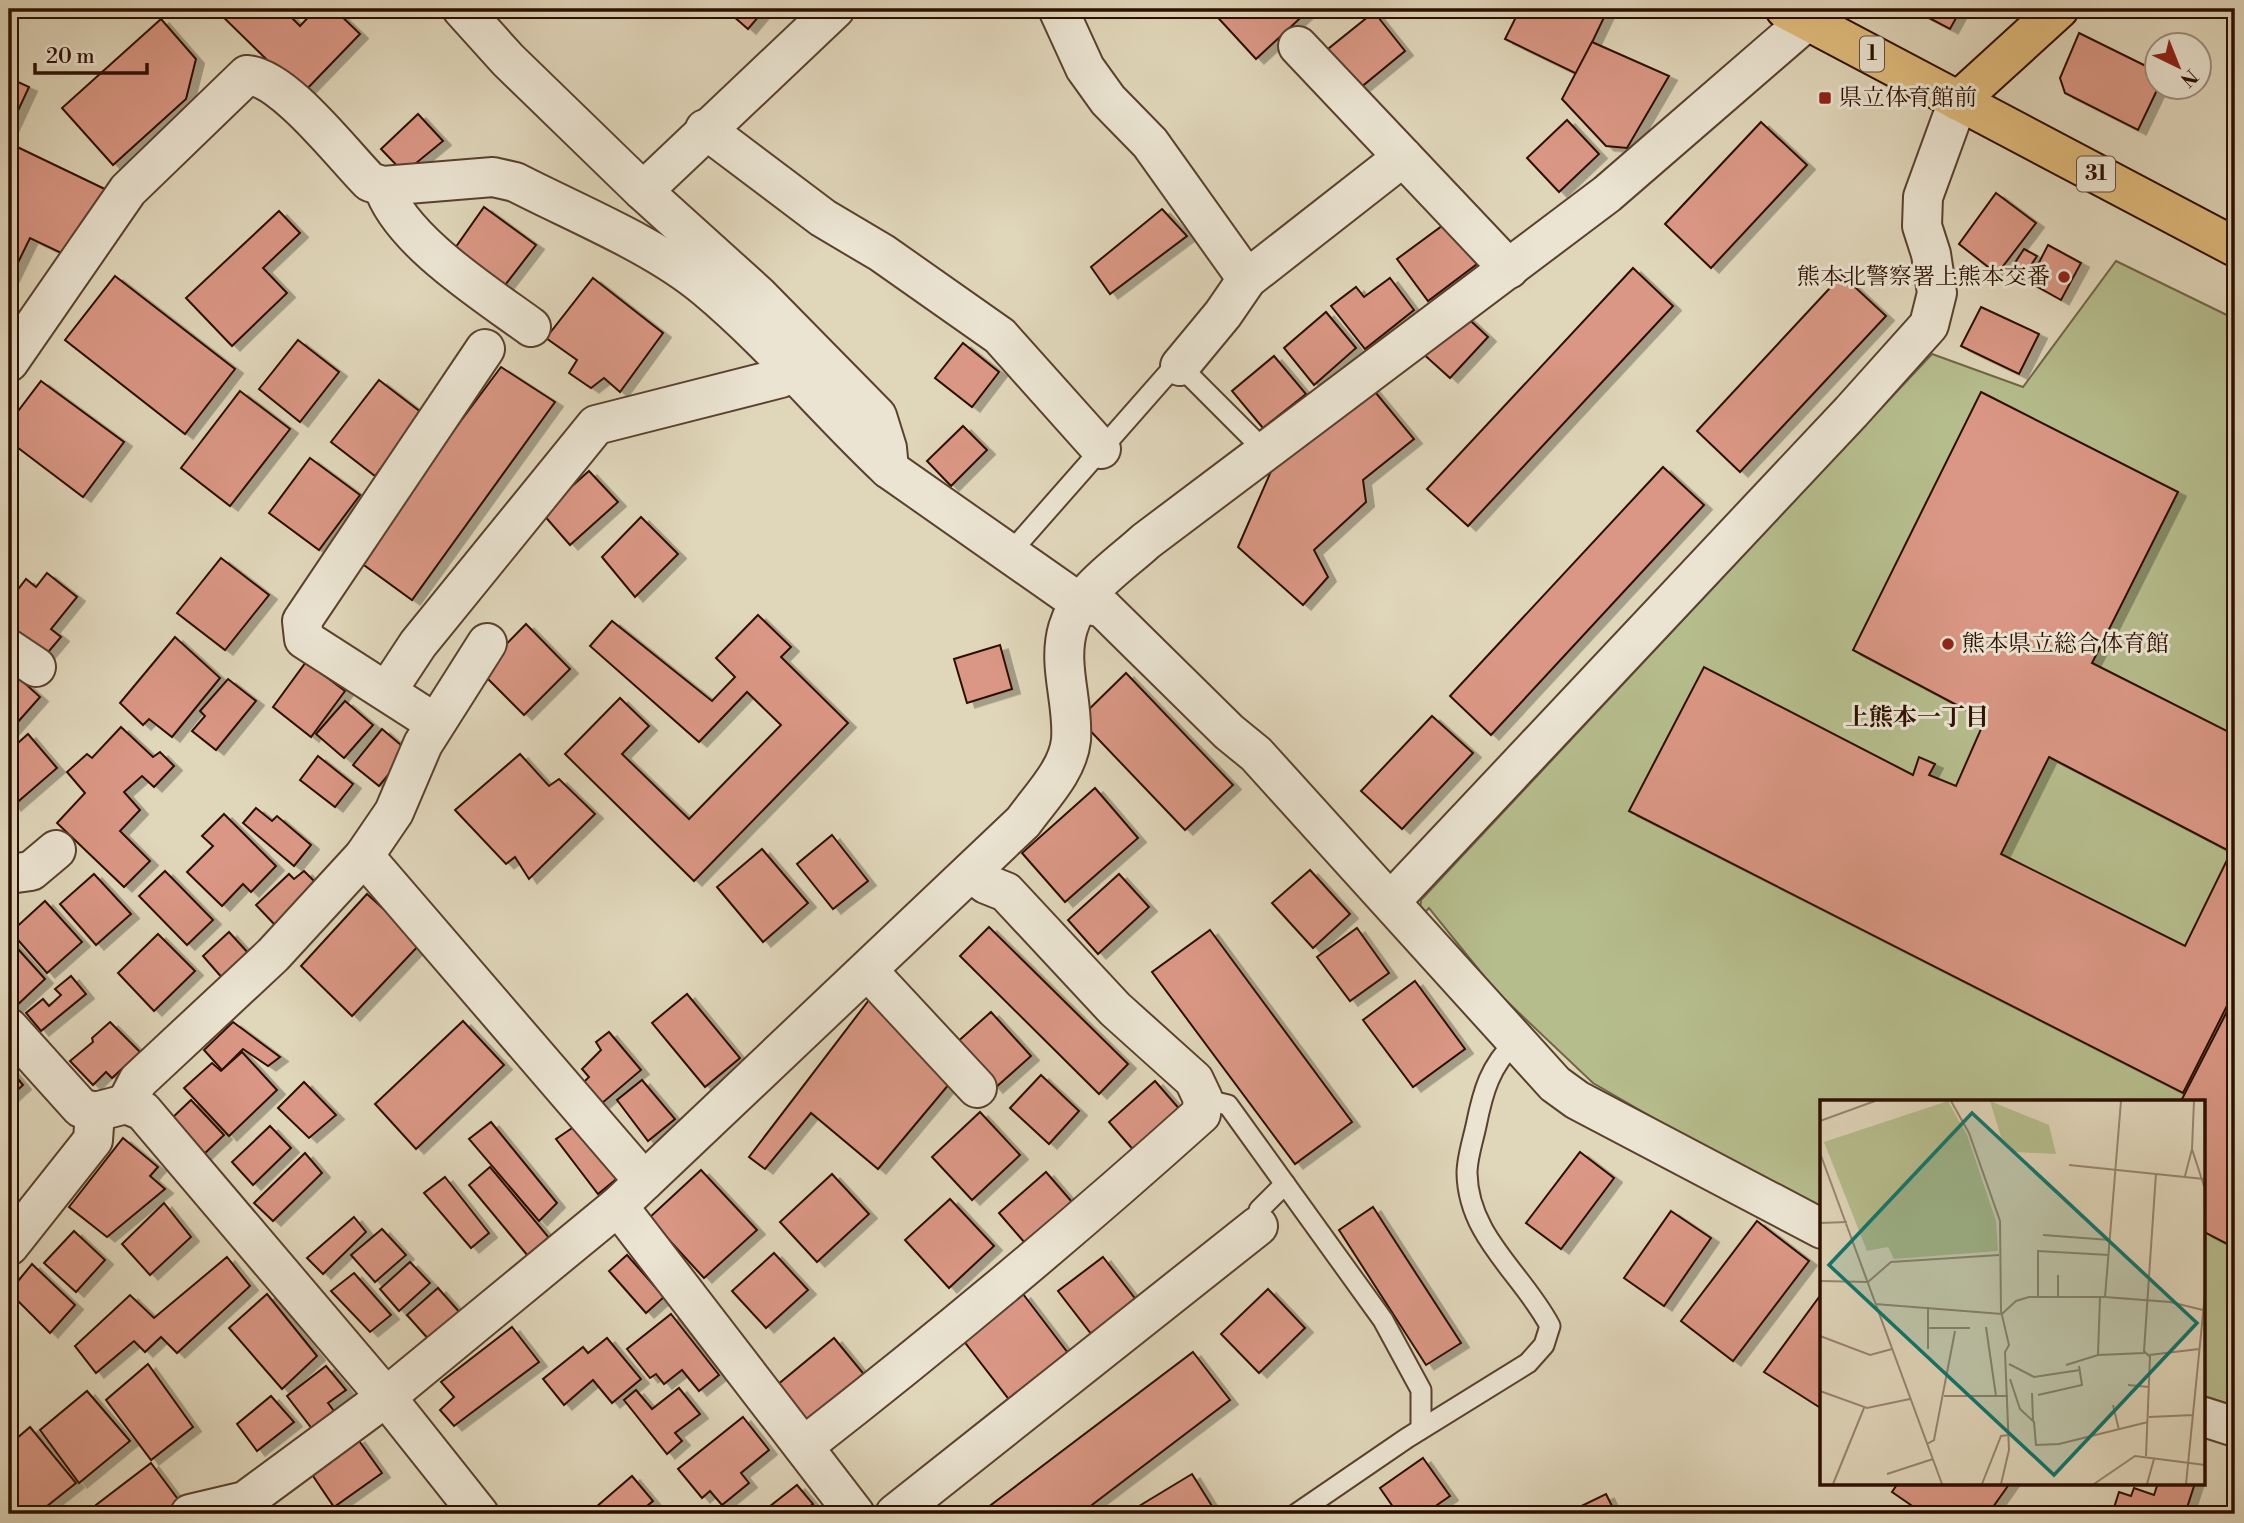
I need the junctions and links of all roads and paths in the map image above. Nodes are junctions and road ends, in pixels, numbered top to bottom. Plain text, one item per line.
1 (462, 9) edge
2 (835, 9) edge
3 (1058, 9) edge
4 (2059, 9) edge
5 (1797, 14) edge
6 (1298, 46) dead end
7 (1958, 101) junction
8 (705, 129) junction
9 (1402, 157) junction
10 (383, 186) junction
11 (643, 191) junction
12 (2235, 247) edge
13 (1509, 269) junction
14 (1247, 279) junction
15 (531, 327) dead end
16 (485, 349) dead end
17 (9, 362) edge
18 (1180, 366) junction
19 (793, 370) junction
20 (1101, 449) junction
21 (1267, 453) junction
22 (889, 469) junction
23 (1009, 554) junction
24 (1080, 603) junction
25 (487, 643) dead end
26 (387, 691) junction
27 (435, 723) junction
28 (56, 849) dead end
29 (364, 856) junction
30 (971, 872) junction
31 (9, 874) edge
32 (1391, 901) junction
33 (869, 972) junction
34 (9, 1027) edge
35 (1516, 1041) junction
36 (977, 1088) dead end
37 (1203, 1099) junction
38 (111, 1108) junction
39 (1285, 1184) junction
40 (631, 1194) junction
41 (1258, 1226) joint
42 (1820, 1228) edge
43 (9, 1247) edge
44 (386, 1397) junction
45 (2206, 1418) edge
46 (2235, 1427) edge
47 (1420, 1429) junction
48 (804, 1446) junction
49 (190, 1514) edge
50 (479, 1514) edge
51 (855, 1514) edge
52 (895, 1514) edge
53 (1296, 1514) edge

1 - 11 street
2 - 8 street
3 - 14 street
4 - 7 main road
5 - 7 main road, 1
5 - 13 street
6 - 9 street
7 - 12 main road, 31
7 - 32 street
8 - 11 street
8 - 20 street
9 - 13 street
9 - 14 street
10 - 15 street
10 - 17 street
10 - 19 street
11 - 22 street
13 - 21 street
14 - 18 street
16 - 26 street
18 - 20 lane
18 - 21 lane
19 - 22 street
19 - 26 street
20 - 23 lane
21 - 24 street
22 - 23 street
23 - 24 street
24 - 30 street
24 - 32 street
25 - 27 street
26 - 27 street
27 - 29 street
28 - 31 street
29 - 38 street
29 - 40 street
30 - 33 street
30 - 37 street
32 - 35 street
33 - 36 street
33 - 40 street
34 - 38 street
35 - 42 street
35 - 47 lane
37 - 39 lane
37 - 48 street
38 - 43 street
38 - 44 street
39 - 41 lane
39 - 47 lane
40 - 44 street
40 - 48 street
41 - 52 street
44 - 49 street
44 - 50 street
45 - 46 street
47 - 53 lane
48 - 51 street

